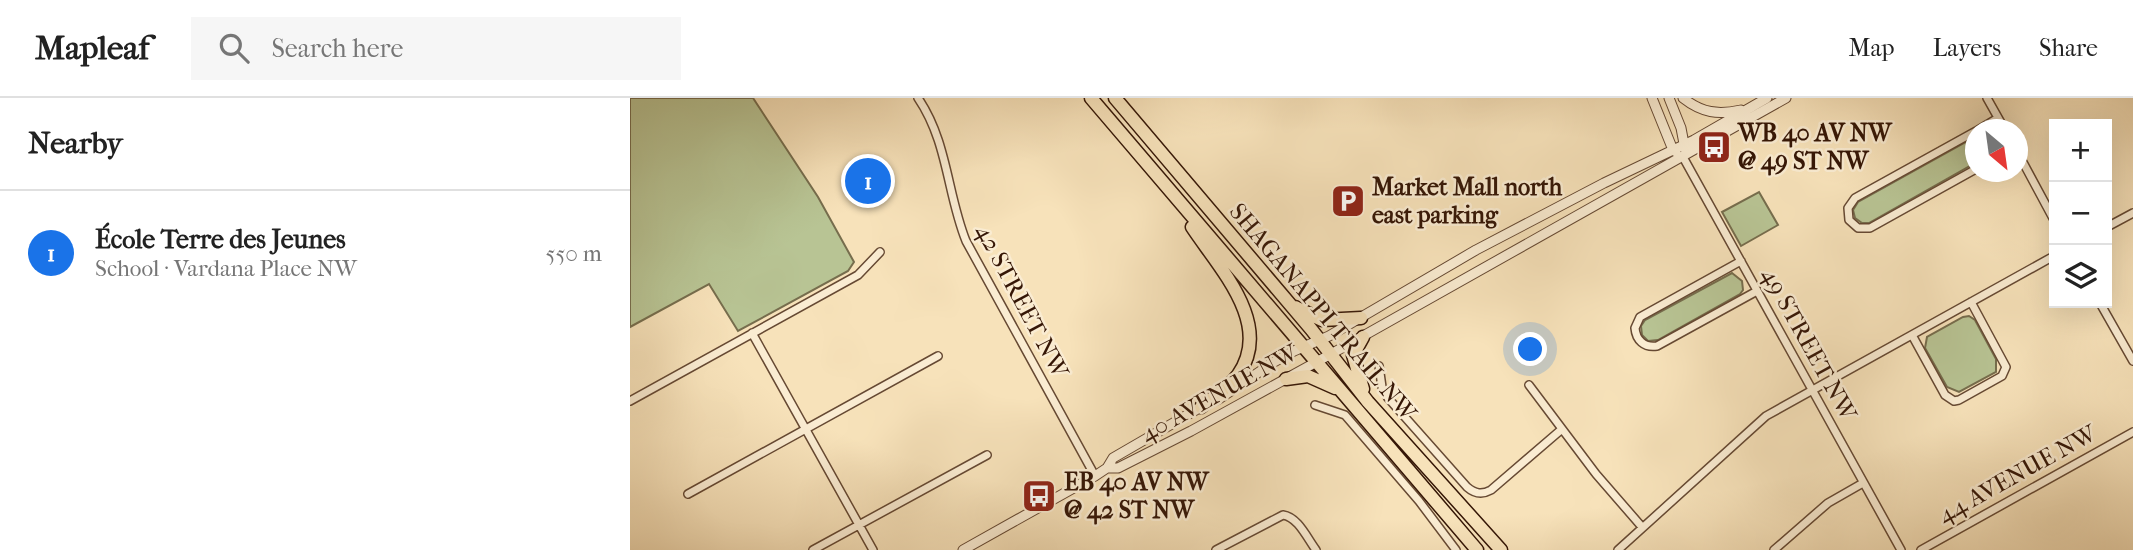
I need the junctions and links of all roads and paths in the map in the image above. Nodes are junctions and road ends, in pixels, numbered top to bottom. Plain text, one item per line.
1 (918, 98) edge
2 (1091, 98) edge
3 (1115, 98) edge
4 (1652, 98) edge
5 (1670, 98) edge
6 (1683, 98) edge
7 (1767, 98) edge
8 (1786, 98) edge
9 (1987, 98) edge
10 (1746, 109) junction
11 (1998, 118) edge
12 (1965, 137) edge
13 (1685, 144) junction
14 (1673, 150) junction
15 (1683, 157) junction
16 (2028, 172) edge
17 (1965, 175) edge
18 (1162, 183) junction
19 (2049, 211) edge
20 (2133, 213) edge
21 (2112, 224) edge
22 (880, 252) dead end
23 (2049, 259) edge
24 (1741, 261) junction
25 (1757, 290) junction
26 (1971, 302) junction
27 (1290, 304) junction
28 (2103, 308) edge
29 (1361, 318) junction
30 (752, 333) junction
31 (1912, 335) junction
32 (1363, 337) junction
33 (1320, 340) junction
34 (1304, 347) junction
35 (1330, 354) junction
36 (938, 356) dead end
37 (1317, 362) junction
38 (2133, 362) edge
39 (1379, 366) dead end
40 (1286, 379) junction
41 (1529, 384) dead end
42 (1812, 390) junction
43 (1342, 392) junction
44 (630, 401) edge
45 (1368, 402) junction
46 (1315, 405) dead end
47 (1201, 407) junction
48 (805, 429) junction
49 (1562, 429) junction
50 (2133, 432) edge
51 (987, 454) dead end
52 (1107, 468) junction
53 (1095, 476) junction
54 (1863, 483) junction
55 (688, 494) dead end
56 (859, 525) junction
57 (1642, 527) junction
58 (813, 550) edge
59 (873, 550) edge
60 (962, 550) edge
61 (1216, 550) edge
62 (1315, 550) edge
63 (1456, 550) edge
64 (1477, 550) edge
65 (1501, 550) edge
66 (1618, 550) edge
67 (1774, 550) edge
68 (1901, 550) edge
69 (1921, 550) edge

1 - 53 street, 42 STREET NW
2 - 18 main road, SHAGANAPPI TRAIL NW
3 - 27 main road, SHAGANAPPI TRAIL NW
4 - 14 street
5 - 13 street
6 - 10 street
7 - 10 street, 40 AVENUE NW
8 - 15 street, 40 AVENUE NW
9 - 11 street
10 - 13 street, 40 AVENUE NW
12 - 17 street
13 - 14 street, 40 AVENUE NW
13 - 15 street
14 - 15 street, 49 STREET NW
14 - 29 street, 40 AVENUE NW
15 - 24 street, 49 STREET NW
15 - 32 street, 40 AVENUE NW
16 - 19 street
18 - 34 main road, SHAGANAPPI TRAIL NW
18 - 47 main road
20 - 21 street
22 - 30 street
23 - 26 street
24 - 25 street, 49 STREET NW
24 - 25 street
25 - 42 street, 49 STREET NW
26 - 31 street
26 - 31 street
27 - 29 main road
27 - 33 main road, SHAGANAPPI TRAIL NW
28 - 38 street
29 - 33 street, 40 AVENUE NW
30 - 44 street
30 - 48 street
31 - 42 street
32 - 35 street, 40 AVENUE NW
32 - 45 main road
33 - 34 street, 40 AVENUE NW
33 - 35 main road, SHAGANAPPI TRAIL NW
34 - 37 main road, SHAGANAPPI TRAIL NW
34 - 47 street, 40 AVENUE NW
35 - 37 street, 40 AVENUE NW
35 - 45 main road, SHAGANAPPI TRAIL NW
36 - 48 street
37 - 40 street, 40 AVENUE NW
37 - 43 main road, SHAGANAPPI TRAIL NW
39 - 49 street
40 - 43 main road
40 - 52 street, 40 AVENUE NW
41 - 49 street
42 - 54 street, 49 STREET NW
42 - 57 street
43 - 64 main road, SHAGANAPPI TRAIL NW
45 - 65 main road, SHAGANAPPI TRAIL NW
46 - 63 street
47 - 52 street, 40 AVENUE NW
48 - 55 street
48 - 56 street
49 - 57 street
50 - 69 street, 44 AVENUE NW
51 - 56 street
52 - 53 street, 40 AVENUE NW
53 - 60 street, 40 AVENUE NW
54 - 67 street
54 - 68 street, 49 STREET NW
56 - 58 street
56 - 59 street
57 - 66 street
61 - 62 street

